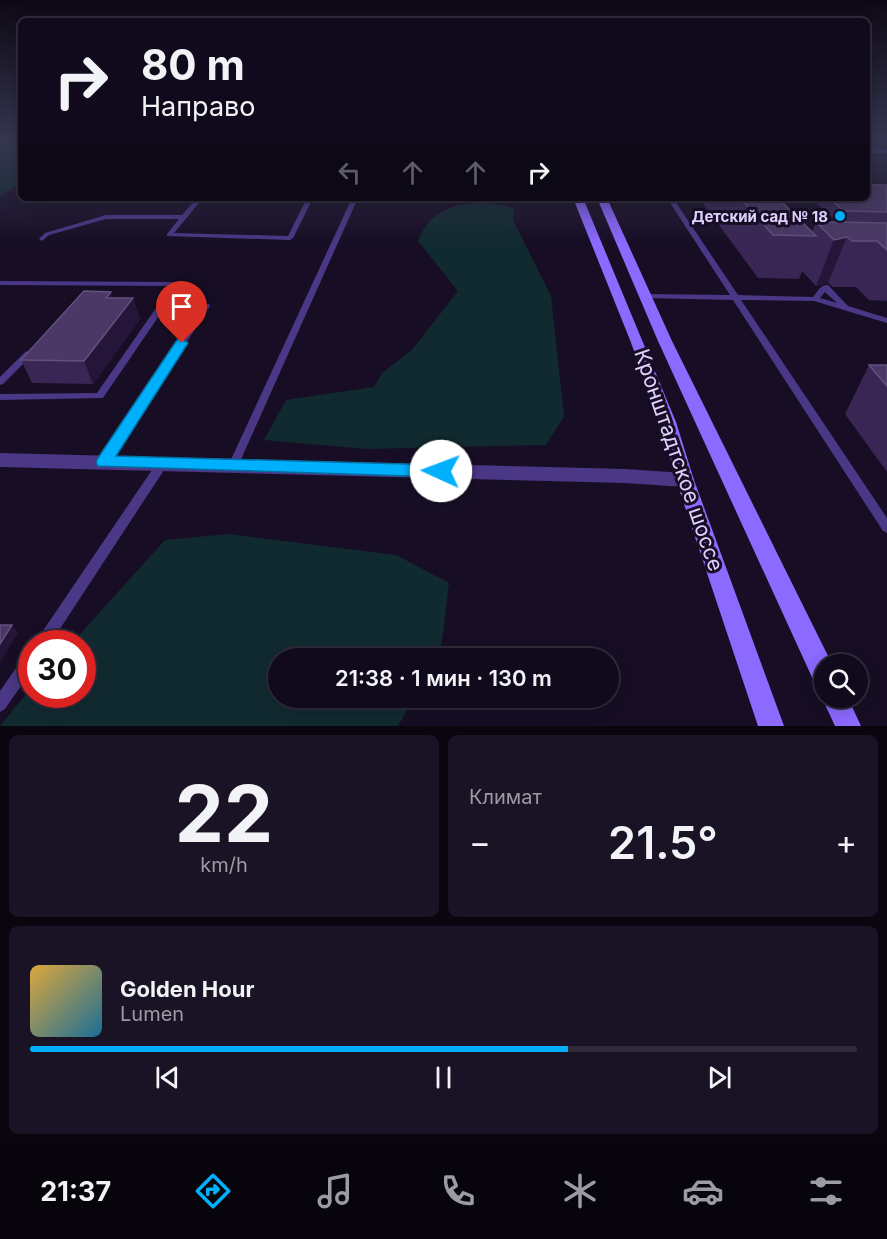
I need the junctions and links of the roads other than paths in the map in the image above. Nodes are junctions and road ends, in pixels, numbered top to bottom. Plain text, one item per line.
1 (197, 201) edge
2 (308, 201) edge
3 (354, 201) edge
4 (579, 201) edge
5 (603, 201) edge
6 (672, 201) edge
7 (184, 217) junction
8 (42, 239) dead end
9 (0, 283) edge
10 (174, 284) dead end
11 (645, 296) junction
12 (735, 297) junction
13 (815, 299) junction
14 (206, 306) dead end
15 (846, 308) junction
16 (159, 310) dead end
17 (887, 321) edge
18 (31, 351) edge
19 (0, 382) edge
20 (0, 397) edge
21 (0, 460) edge
22 (104, 462) junction
23 (162, 464) junction
24 (233, 466) junction
25 (685, 480) junction
26 (887, 528) edge
27 (50, 630) edge
28 (814, 654) edge
29 (18, 678) edge
30 (0, 704) edge
31 (840, 708) edge
32 (771, 726) edge
33 (848, 726) edge

1 - 7 lane
2 - 7 lane
3 - 24 lane
4 - 25 main road, Кронштадтское шоссе
5 - 11 main road, Кронштадтское шоссе
6 - 12 lane
7 - 8 lane
9 - 10 lane
11 - 12 lane
11 - 28 main road, Кронштадтское шоссе
12 - 13 lane
12 - 26 lane
13 - 15 lane
13 - 15 lane
14 - 22 lane
15 - 17 lane
16 - 20 lane
18 - 19 lane
21 - 22 street
22 - 23 street
23 - 24 street
23 - 27 lane
24 - 25 street
25 - 32 main road, Кронштадтское шоссе
29 - 30 lane
31 - 33 main road

